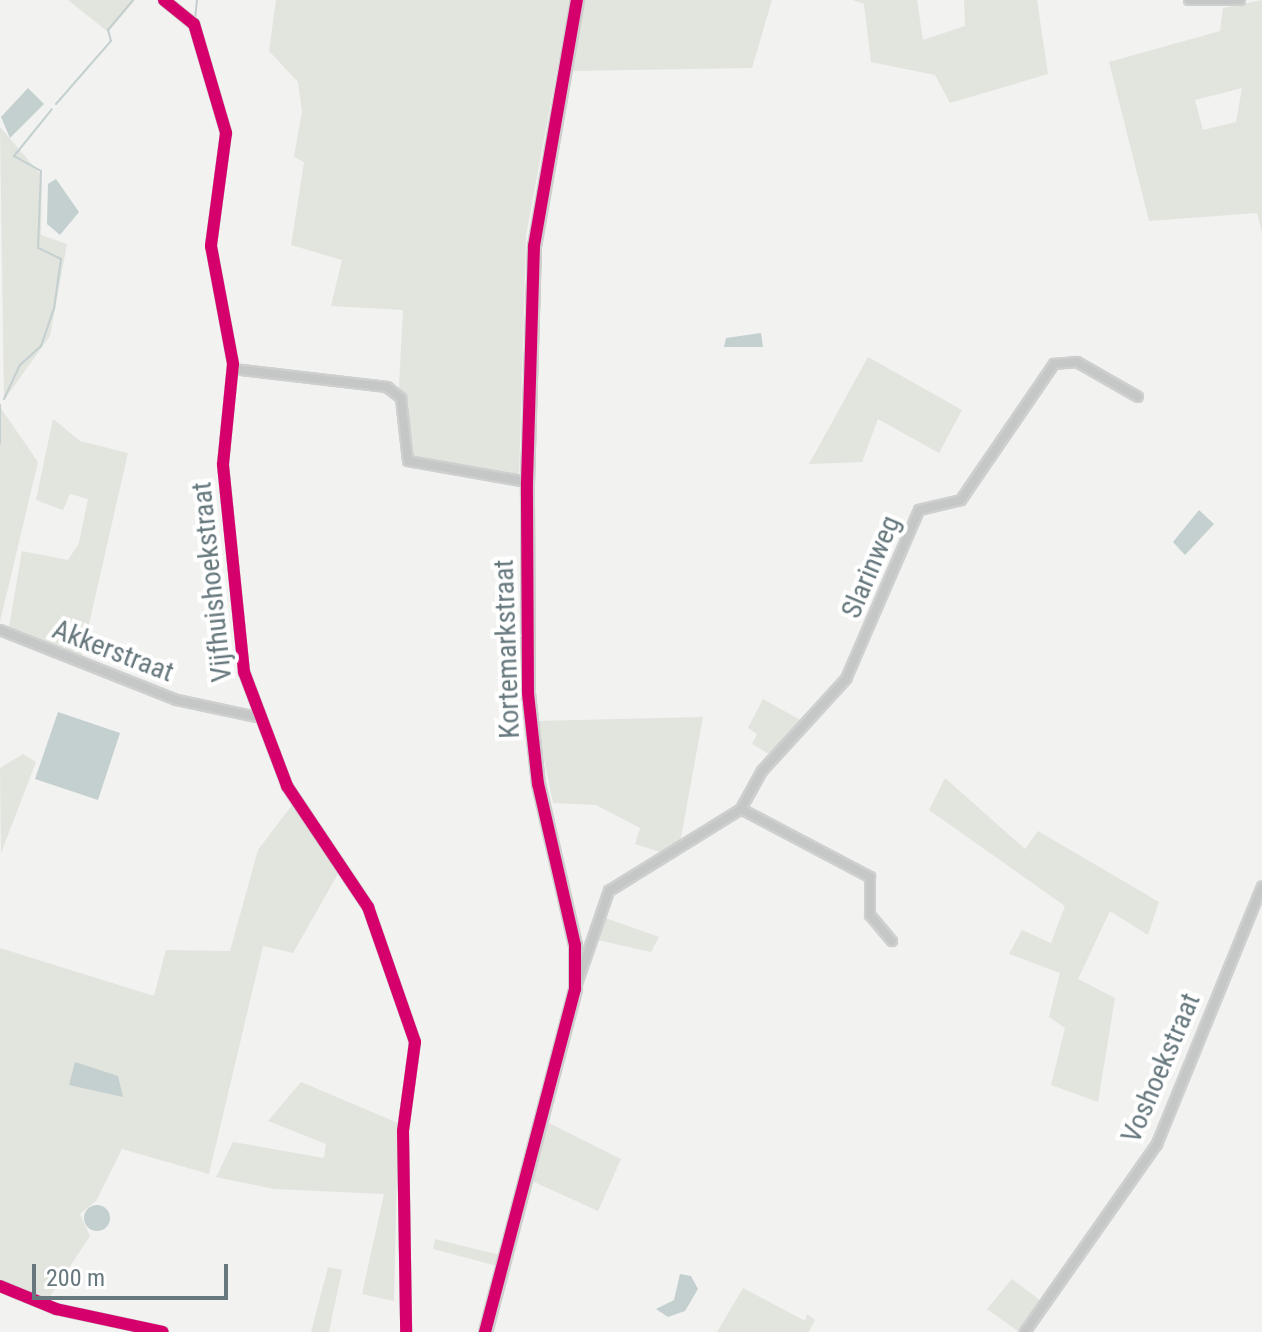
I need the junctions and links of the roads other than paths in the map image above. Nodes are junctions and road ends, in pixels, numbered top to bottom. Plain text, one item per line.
1 (164, 0) edge
2 (577, 0) edge
3 (1189, 0) edge
4 (1240, 0) edge
5 (233, 369) junction
6 (1138, 397) dead end
7 (527, 482) junction
8 (0, 630) edge
9 (257, 717) junction
10 (741, 809) junction
11 (1262, 887) edge
12 (892, 941) dead end
13 (575, 989) junction
14 (0, 1286) edge
15 (163, 1332) edge
16 (406, 1332) edge
17 (485, 1332) edge
18 (1025, 1332) edge

1 - 5 street, Vijfhuishoekstraat
2 - 7 street, Kortemarkstraat
3 - 4 street
5 - 7 street
5 - 9 street, Vijfhuishoekstraat
6 - 10 street, Slarinweg
7 - 13 street, Kortemarkstraat
8 - 9 street, Akkerstraat
9 - 16 street, Vijfhuishoekstraat
10 - 12 street
10 - 13 street, Slarinweg
11 - 18 street, Voshoekstraat
13 - 17 street, Kortemarkstraat
14 - 15 street

